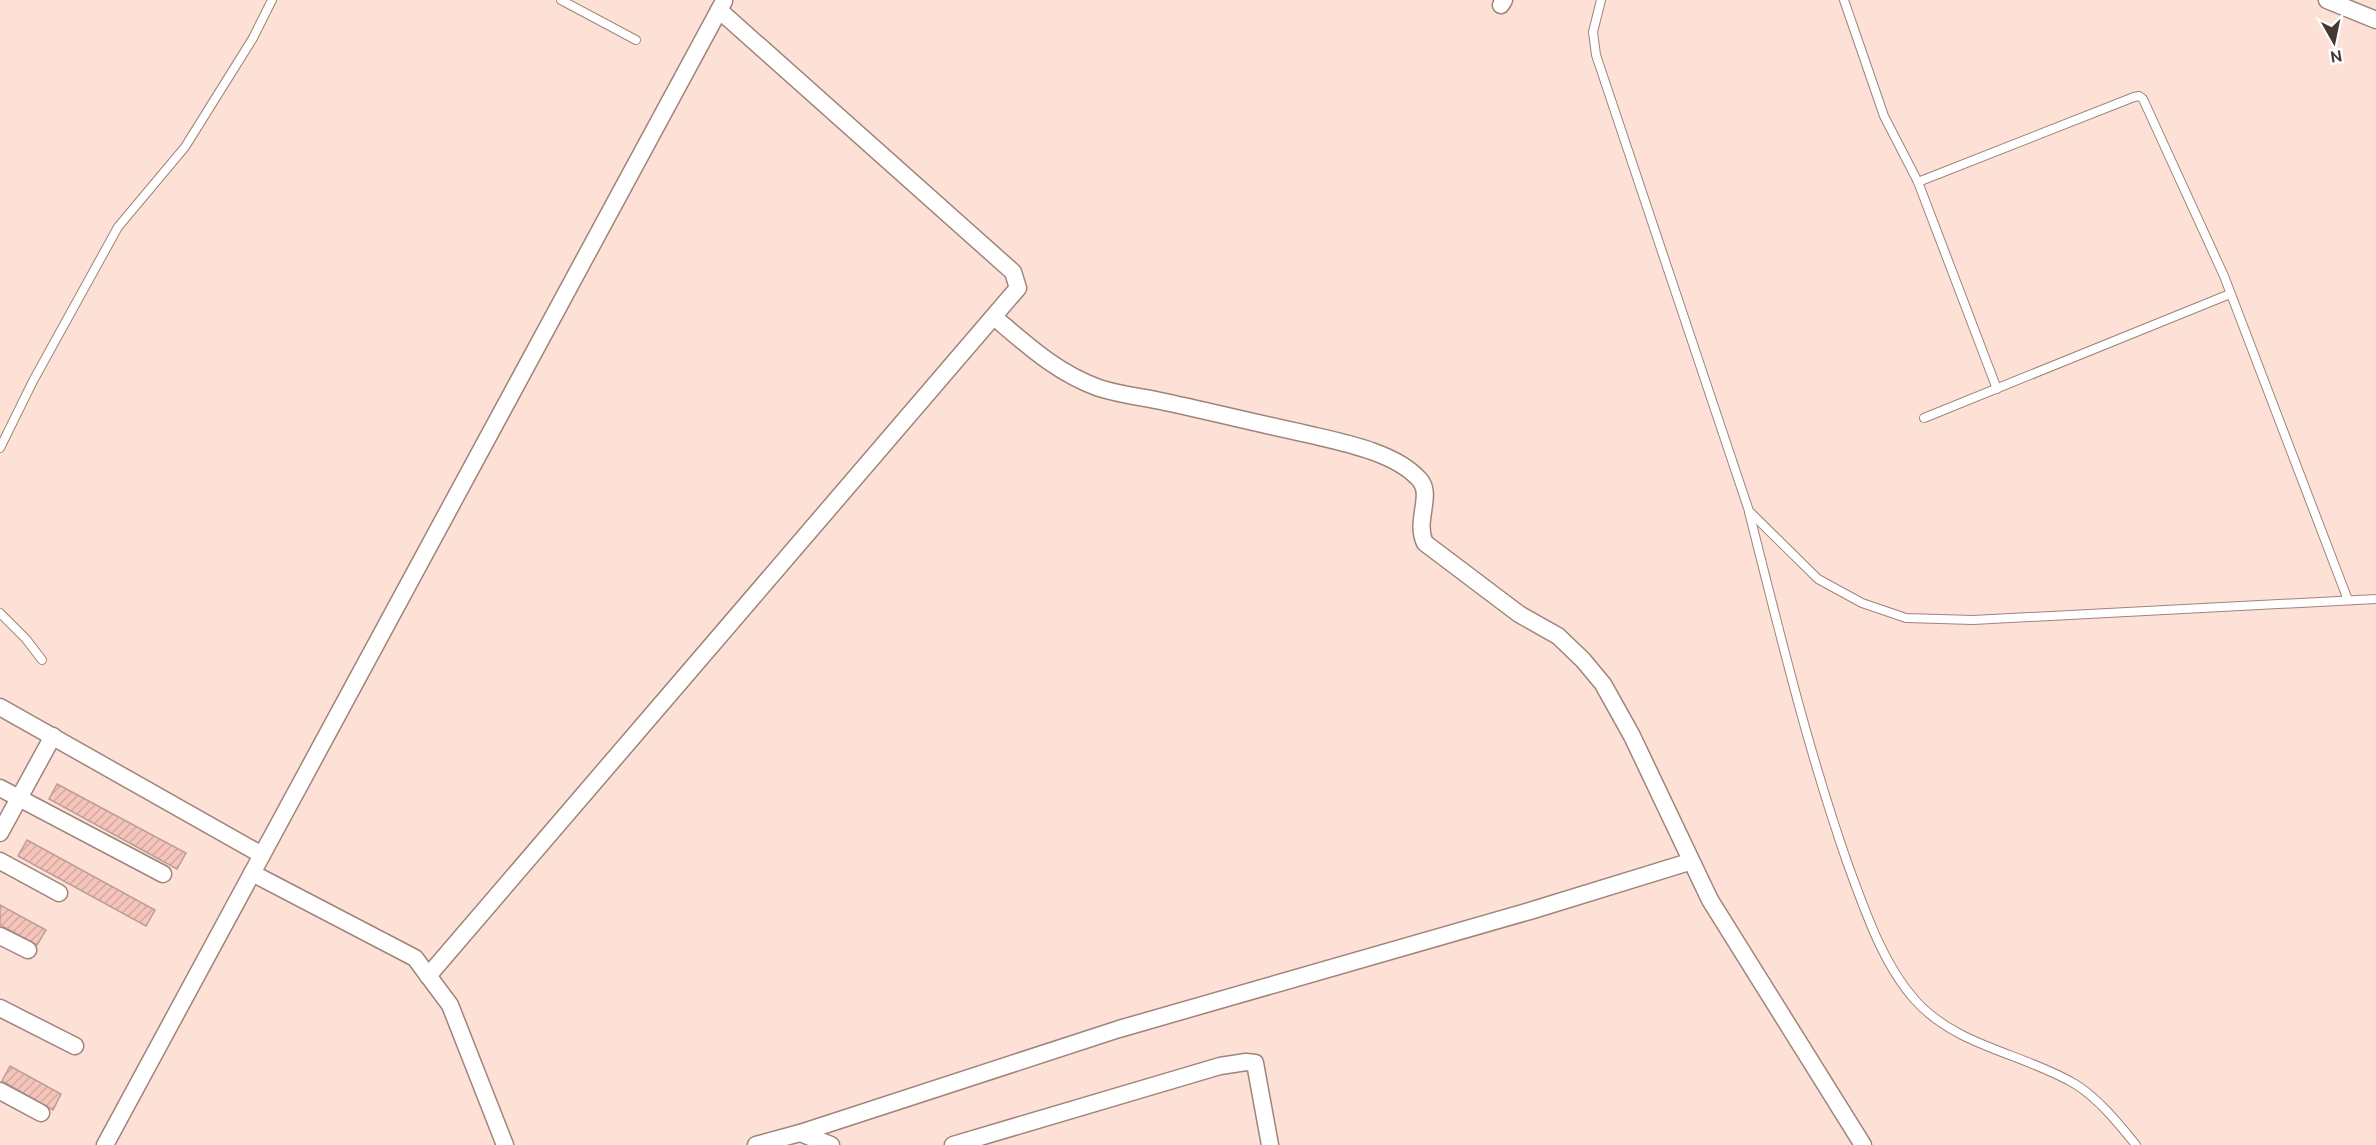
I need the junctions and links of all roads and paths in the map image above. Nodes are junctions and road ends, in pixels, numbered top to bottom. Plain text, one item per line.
1 (272, 0) edge
2 (561, 0) edge
3 (1601, 0) edge
4 (1844, 0) edge
5 (2327, 0) edge
6 (722, 5) edge
7 (2376, 20) edge
8 (636, 40) dead end
9 (1918, 182) junction
10 (2230, 294) junction
11 (994, 317) junction
12 (1997, 389) junction
13 (1924, 418) dead end
14 (0, 448) edge
15 (1749, 511) junction
16 (2376, 599) edge
17 (2348, 600) junction
18 (0, 614) edge
19 (42, 660) dead end
20 (0, 707) edge
21 (53, 736) junction
22 (0, 788) edge
23 (19, 799) junction
24 (0, 833) edge
25 (262, 855) junction
26 (0, 861) edge
27 (1689, 862) junction
28 (252, 873) junction
29 (163, 874) dead end
30 (59, 893) dead end
31 (0, 936) edge
32 (28, 950) dead end
33 (428, 975) junction
34 (0, 1008) edge
35 (75, 1046) dead end
36 (0, 1091) edge
37 (41, 1113) dead end
38 (800, 1133) junction
39 (105, 1145) edge
40 (505, 1145) edge
41 (756, 1145) edge
42 (831, 1145) edge
43 (953, 1145) edge
44 (1270, 1145) edge
45 (1863, 1145) edge
46 (2136, 1145) edge

1 - 14 lane
2 - 8 lane
3 - 15 lane
4 - 9 lane
5 - 7 street
6 - 11 street
6 - 25 street
9 - 10 lane
9 - 12 lane
10 - 12 lane
10 - 17 lane
11 - 27 street
11 - 33 street
12 - 13 lane
15 - 17 lane
15 - 46 lane
16 - 17 lane
18 - 19 lane
20 - 21 street
21 - 23 street
21 - 25 street
22 - 23 street
23 - 24 street
23 - 29 street
25 - 28 street
26 - 30 street
27 - 38 street
27 - 45 street
28 - 33 street
28 - 39 street
31 - 32 street
33 - 40 street
34 - 35 street
36 - 37 street
38 - 41 street
38 - 42 street
43 - 44 street

